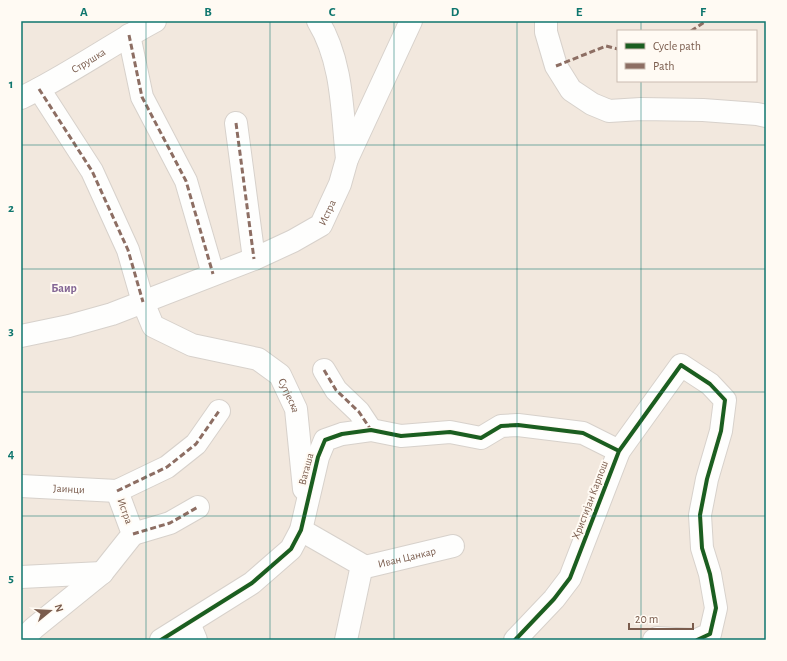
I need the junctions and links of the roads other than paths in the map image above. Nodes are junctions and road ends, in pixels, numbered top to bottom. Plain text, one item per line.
1 (155, 21) edge
2 (318, 21) edge
3 (411, 21) edge
4 (546, 21) edge
5 (129, 35) junction
6 (30, 93) edge
7 (766, 116) edge
8 (236, 123) dead end
9 (347, 160) junction
10 (254, 259) junction
11 (213, 274) junction
12 (143, 302) junction
13 (21, 336) edge
14 (324, 370) dead end
15 (219, 411) dead end
16 (371, 430) junction
17 (619, 451) junction
18 (21, 486) edge
19 (117, 491) junction
20 (198, 507) dead end
21 (306, 507) junction
22 (301, 530) junction
23 (133, 534) junction
24 (453, 546) dead end
25 (361, 568) junction
26 (102, 573) junction
27 (21, 577) edge
28 (193, 631) edge
29 (22, 640) edge
30 (161, 640) edge
31 (346, 640) edge
32 (515, 640) edge
33 (654, 640) edge
34 (695, 640) edge

1 - 5 street, Струшка
2 - 9 street
3 - 9 street, Истра
4 - 7 street
5 - 6 street, Струшка
5 - 11 street
6 - 12 street
8 - 10 street
9 - 10 street, Истра
10 - 11 street, Истра
11 - 12 street, Истра
12 - 13 street, Истра
12 - 21 street, Сутјеска
14 - 16 street
15 - 19 street, Истра
16 - 17 street, Ваташа
16 - 21 street, Ваташа
17 - 32 street, Христијан Карпош
17 - 34 street, Христијан Карпош
18 - 19 street, Јаинци
19 - 23 street, Истра
20 - 23 street
21 - 22 street, Ваташа
22 - 25 street, Иван Цанкар
22 - 28 street, Ваташа
23 - 26 street, Истра
24 - 25 street, Иван Цанкар
25 - 31 street
26 - 27 street
26 - 29 street, Истра
28 - 30 street, Ваташа
33 - 34 street

